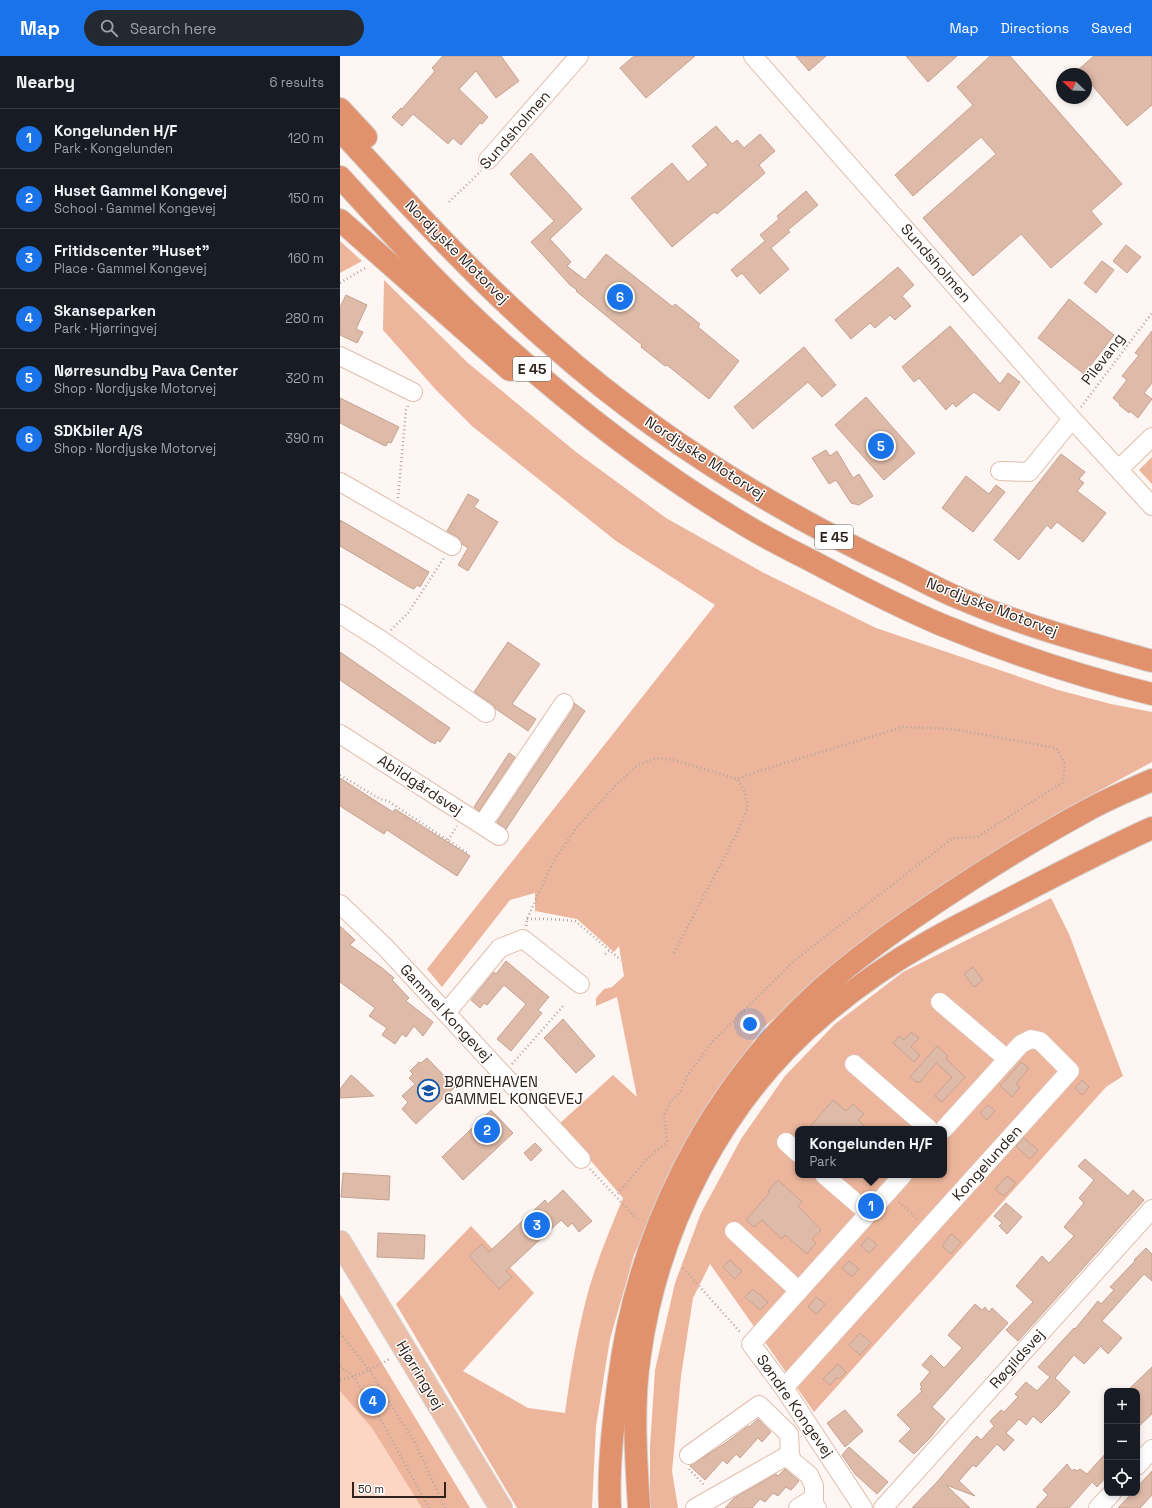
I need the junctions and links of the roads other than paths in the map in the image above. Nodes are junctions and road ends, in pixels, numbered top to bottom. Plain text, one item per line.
1 (580, 56) edge
2 (753, 56) edge
3 (340, 109) edge
4 (340, 130) edge
5 (488, 160) road end
6 (340, 177) edge
7 (340, 220) edge
8 (552, 345) junction
9 (340, 356) edge
10 (413, 392) road end
11 (1072, 419) junction
12 (1152, 437) edge
13 (1119, 469) junction
14 (1000, 471) dead end
15 (340, 482) edge
16 (689, 489) junction
17 (1152, 506) edge
18 (452, 546) road end
19 (340, 614) edge
20 (1152, 661) edge
21 (1152, 694) edge
22 (564, 703) dead end
23 (486, 713) dead end
24 (340, 734) edge
25 (1152, 780) edge
26 (482, 825) junction
27 (1152, 828) edge
28 (499, 836) dead end
29 (340, 904) edge
30 (580, 984) dead end
31 (940, 1002) dead end
32 (446, 1014) junction
33 (1007, 1059) junction
34 (854, 1064) dead end
35 (926, 1126) edge
36 (947, 1126) edge
37 (581, 1159) road end
38 (827, 1178) edge
39 (900, 1178) edge
40 (1152, 1209) edge
41 (868, 1213) junction
42 (734, 1231) dead end
43 (340, 1242) edge
44 (799, 1291) junction
45 (784, 1388) junction
46 (612, 1435) junction
47 (1152, 1449) edge
48 (790, 1454) junction
49 (689, 1455) road end
50 (1140, 1463) edge
51 (838, 1469) junction
52 (1109, 1496) edge
53 (815, 1497) edge
54 (500, 1508) edge
55 (603, 1508) edge
56 (610, 1508) edge
57 (639, 1508) edge
58 (695, 1508) edge
59 (798, 1508) edge
60 (863, 1508) edge
61 (882, 1508) edge
62 (1098, 1508) edge

1 - 5 street, Sundsholmen
2 - 11 street, Sundsholmen
3 - 8 highway
4 - 8 highway, Nordjyske Motorvej / E 45
6 - 16 highway, E 45
7 - 16 highway
8 - 20 highway, Nordjyske Motorvej / E 45
9 - 10 street
11 - 13 street, Sundsholmen
11 - 14 street
12 - 13 street
13 - 17 street, Sundsholmen
15 - 18 street
16 - 21 highway, E 45
19 - 23 street
22 - 26 street
24 - 26 street, Abildgårdsvej
25 - 46 highway
26 - 28 street, Abildgårdsvej
27 - 57 highway
29 - 32 street, Gammel Kongevej
30 - 32 street
31 - 33 street
32 - 37 street, Gammel Kongevej
33 - 36 street, Kongelunden
33 - 45 street, Kongelunden
34 - 35 street
38 - 41 street
39 - 41 street
40 - 61 street, Røgildsvej
41 - 44 street
42 - 44 street
43 - 54 main road, Hjørringvej
44 - 45 street, Søndre Kongevej
45 - 51 street, Søndre Kongevej
46 - 55 highway
46 - 56 highway
47 - 50 street
48 - 49 street, Søndre Kongevej
48 - 53 street, Søndre Kongevej
48 - 58 street
51 - 53 street, Søndre Kongevej
51 - 60 street, Søndre Kongevej
52 - 62 street
53 - 59 street

